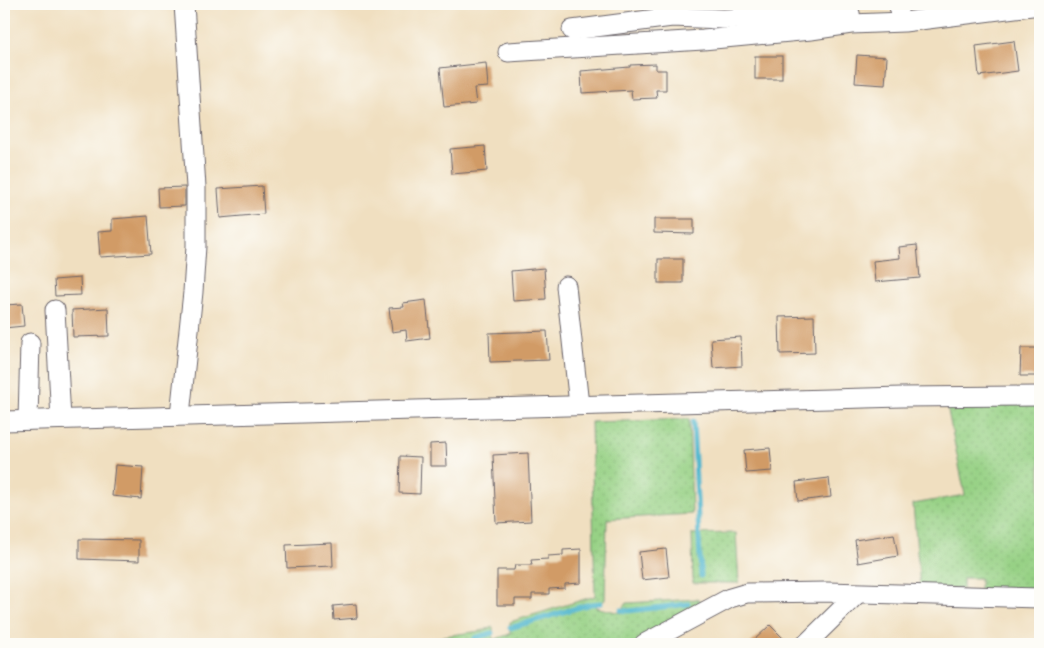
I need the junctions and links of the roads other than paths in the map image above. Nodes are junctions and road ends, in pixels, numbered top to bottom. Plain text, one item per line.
1 (184, 4) edge
2 (1040, 5) edge
3 (851, 24) junction
4 (572, 30) dead end
5 (508, 52) dead end
6 (566, 286) dead end
7 (55, 310) dead end
8 (30, 343) dead end
9 (1040, 396) edge
10 (579, 405) junction
11 (180, 416) junction
12 (61, 419) junction
13 (28, 420) junction
14 (4, 421) edge
15 (857, 594) junction
16 (1040, 598) edge
17 (644, 644) edge
18 (806, 644) edge

1 - 11 street
2 - 3 street
3 - 4 street
3 - 5 street
6 - 10 street
7 - 12 street
8 - 13 street
9 - 10 street
10 - 11 street
11 - 12 street
12 - 13 street
13 - 14 street
15 - 16 street
15 - 17 street
15 - 18 street

